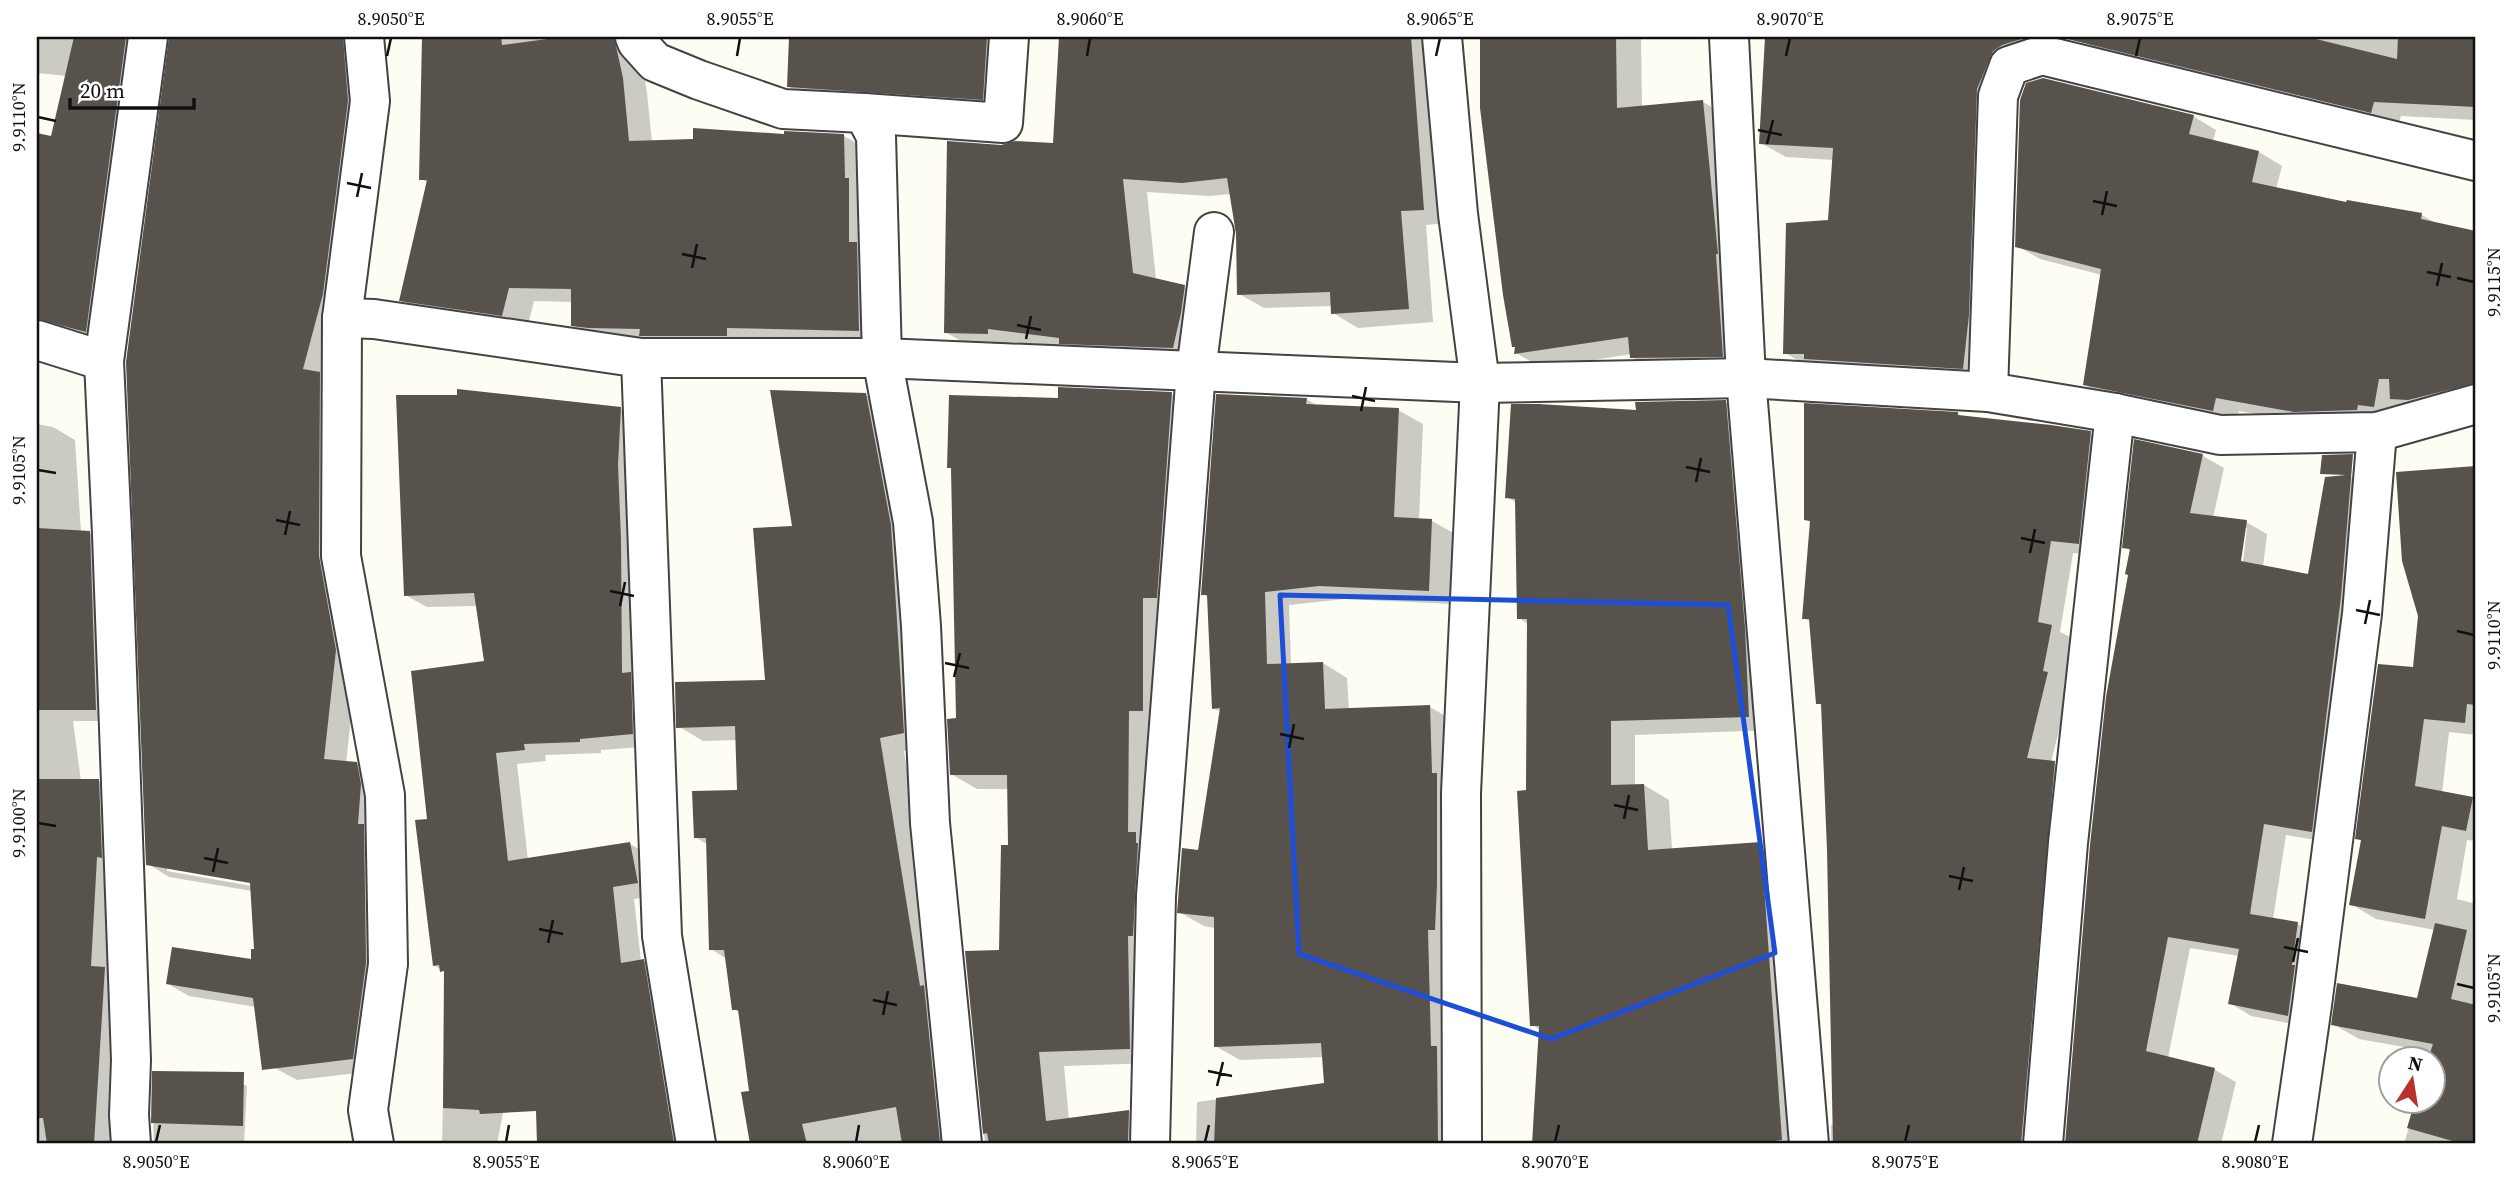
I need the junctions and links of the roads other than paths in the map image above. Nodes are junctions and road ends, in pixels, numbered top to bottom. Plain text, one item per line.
1 (148, 37) edge
2 (364, 37) edge
3 (635, 37) edge
4 (1009, 37) edge
5 (1442, 37) edge
6 (1729, 37) edge
7 (864, 113) junction
8 (2476, 161) edge
9 (1214, 232) dead end
10 (342, 318) junction
11 (37, 340) edge
12 (641, 358) junction
13 (882, 358) junction
14 (104, 361) junction
15 (1196, 371) junction
16 (1746, 378) junction
17 (1480, 383) junction
18 (1988, 392) junction
19 (2476, 404) edge
20 (2115, 413) junction
21 (2376, 432) junction
22 (131, 1144) edge
23 (374, 1144) edge
24 (696, 1144) edge
25 (962, 1144) edge
26 (1150, 1144) edge
27 (1462, 1144) edge
28 (1809, 1144) edge
29 (2043, 1144) edge
30 (2291, 1144) edge

1 - 14 street
2 - 10 street
3 - 7 street
4 - 7 street
5 - 17 street
6 - 16 street
7 - 13 street
8 - 18 street
9 - 15 street
10 - 12 street
10 - 23 street
11 - 14 street
12 - 13 street
12 - 24 street
13 - 15 street
13 - 25 street
14 - 22 street
15 - 17 street
15 - 26 street
16 - 17 street
16 - 18 street
16 - 28 street
17 - 27 street
18 - 20 street
19 - 21 street
20 - 21 street
20 - 29 street
21 - 30 street

